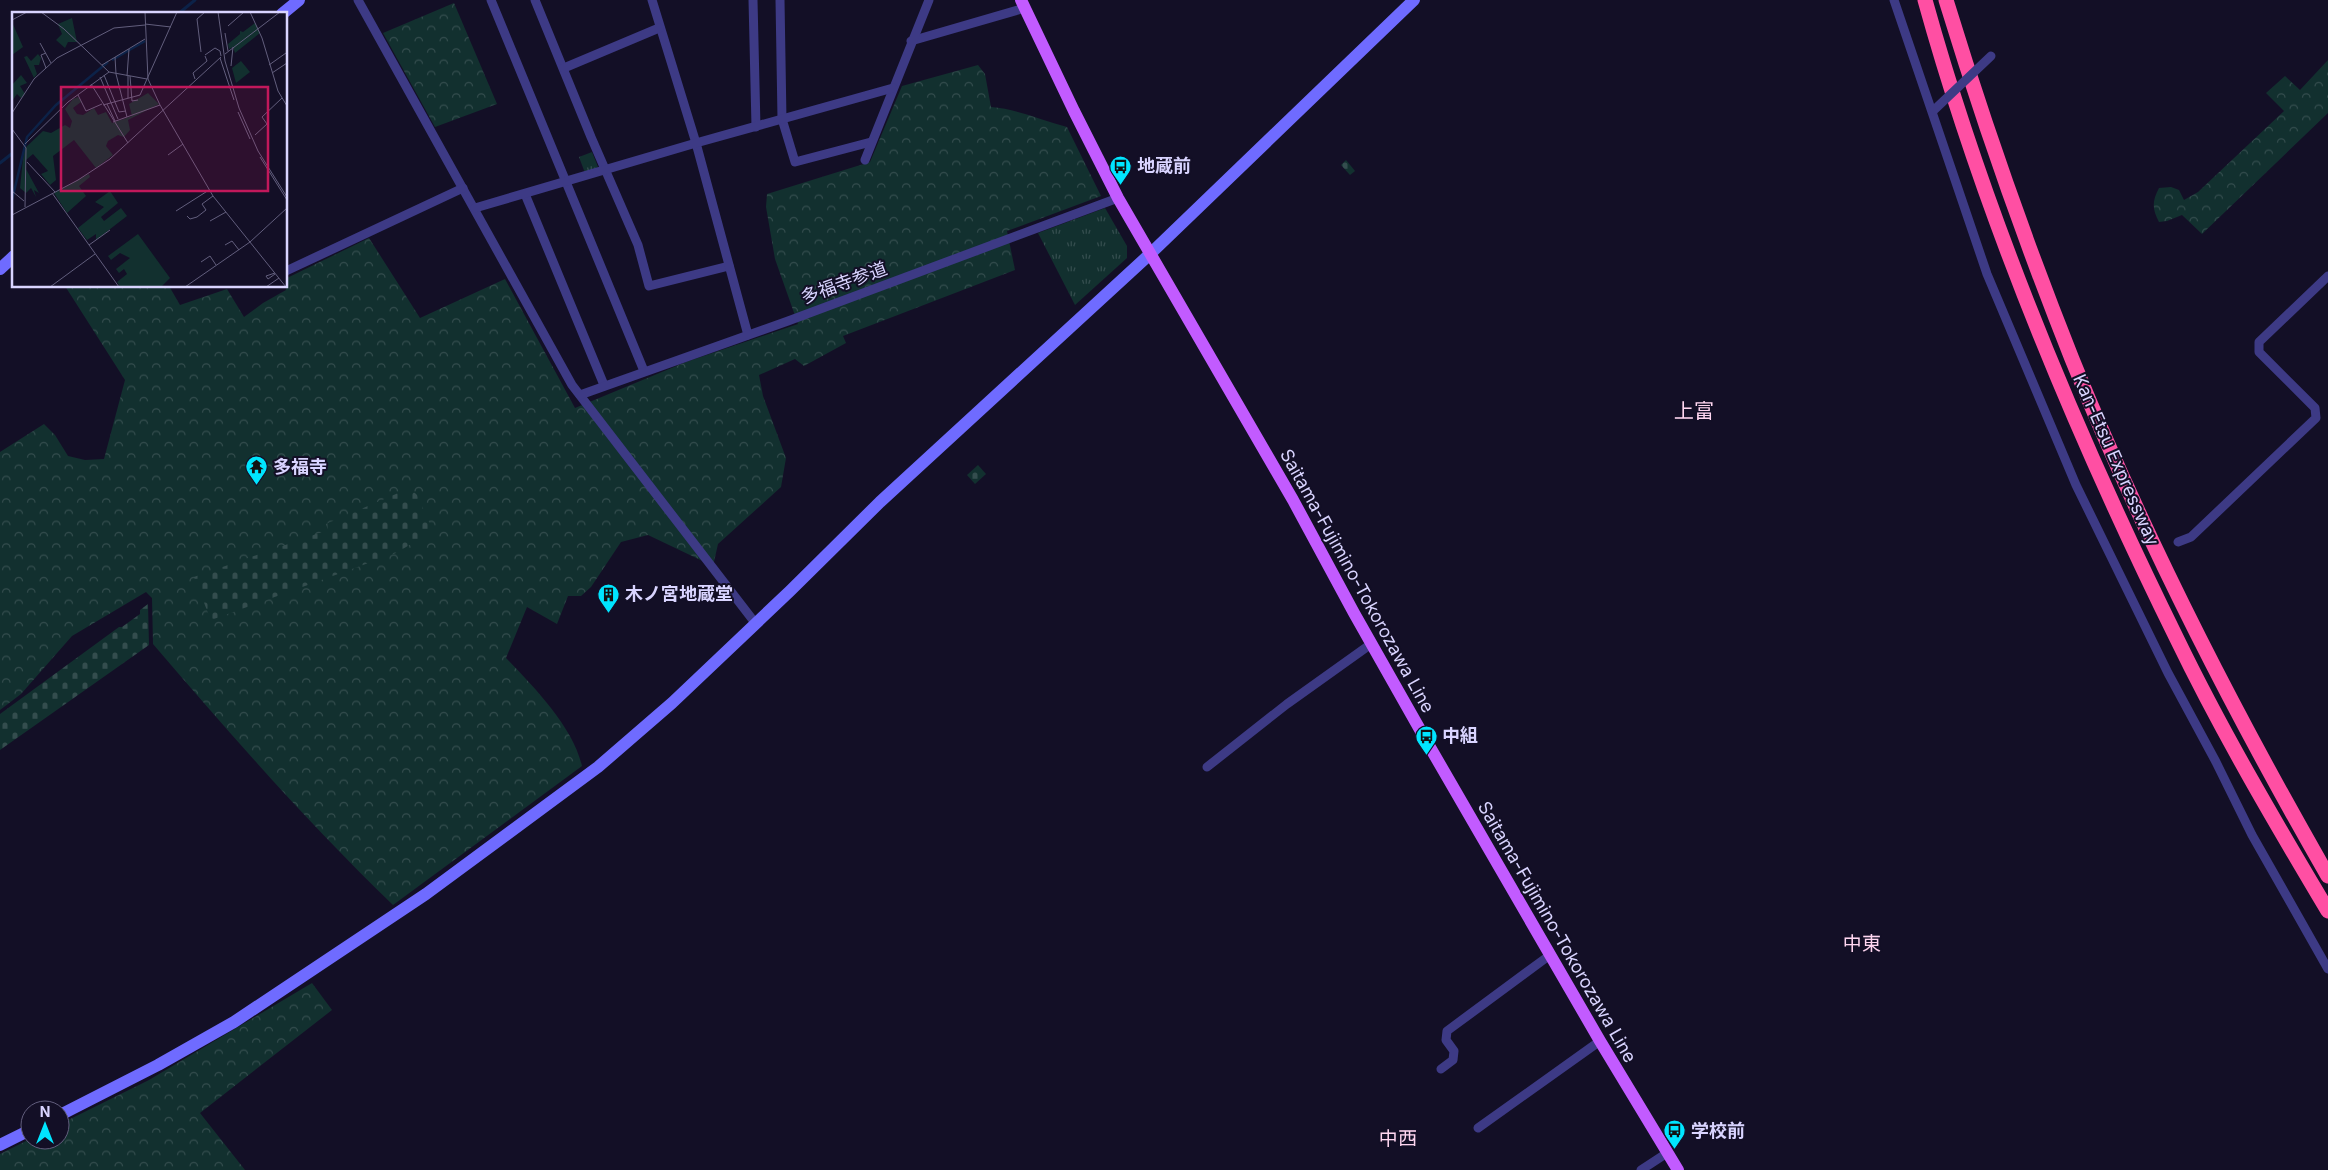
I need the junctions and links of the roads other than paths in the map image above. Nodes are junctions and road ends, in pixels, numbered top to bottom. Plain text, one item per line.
1 (299, 0) edge
2 (358, 0) edge
3 (491, 0) edge
4 (535, 0) edge
5 (652, 0) edge
6 (753, 0) edge
7 (780, 0) edge
8 (929, 0) edge
9 (1414, 0) edge
10 (1894, 0) edge
11 (1920, 0) edge
12 (1925, 0) edge
13 (1946, 0) edge
14 (1023, 4) edge
15 (284, 12) edge
16 (659, 28) junction
17 (911, 41) junction
18 (1940, 56) junction
19 (1991, 56) dead end
20 (564, 68) junction
21 (892, 88) junction
22 (1933, 110) junction
23 (782, 119) junction
24 (756, 127) junction
25 (871, 142) junction
26 (696, 143) junction
27 (865, 160) dead end
28 (605, 170) junction
29 (566, 182) junction
30 (464, 188) junction
31 (525, 194) junction
32 (1118, 198) junction
33 (475, 208) junction
34 (1150, 254) junction
35 (12, 258) edge
36 (729, 266) junction
37 (0, 269) edge
38 (288, 270) edge
39 (2328, 276) edge
40 (748, 334) junction
41 (644, 371) junction
42 (604, 385) junction
43 (580, 395) junction
44 (2178, 542) dead end
45 (756, 624) junction
46 (1371, 644) junction
47 (1207, 767) dead end
48 (2328, 876) edge
49 (2328, 911) edge
50 (1550, 955) junction
51 (2328, 969) edge
52 (1600, 1042) junction
53 (1442, 1069) dead end
54 (70, 1110) edge
55 (1478, 1128) dead end
56 (20, 1135) edge
57 (0, 1145) edge
58 (1667, 1153) junction
59 (1641, 1170) edge
60 (1678, 1170) edge

1 - 15 street
2 - 30 street
3 - 29 street
4 - 20 street
5 - 16 street
6 - 24 street
7 - 23 street
8 - 17 street
9 - 34 street
10 - 22 street
11 - 18 highway
12 - 18 highway, Kan-Etsu Expressway
13 - 48 highway, Kan-Etsu Expressway
14 - 17 street
14 - 32 main road, Saitama-Fujimino-Tokorozawa Line
16 - 20 street
16 - 26 street
17 - 21 street
18 - 49 highway, Kan-Etsu Expressway
19 - 22 street, bridge
20 - 28 street
21 - 23 street
21 - 25 street
22 - 51 street
23 - 24 street
23 - 25 street
24 - 26 street
25 - 27 street
26 - 28 street
26 - 36 street
28 - 29 street
28 - 36 street
29 - 31 street
29 - 41 street
30 - 33 street
30 - 38 street
31 - 33 street
31 - 42 street
32 - 34 main road, Saitama-Fujimino-Tokorozawa Line
32 - 40 street, 多福寺参道
33 - 43 street
34 - 45 street
34 - 46 main road, Saitama-Fujimino-Tokorozawa Line
35 - 37 street
36 - 40 street
39 - 44 street
40 - 41 street, 多福寺参道
41 - 42 street, 多福寺参道
42 - 43 street, 多福寺参道
43 - 45 street
45 - 54 street
46 - 47 street
46 - 50 main road, Saitama-Fujimino-Tokorozawa Line
50 - 52 main road, Saitama-Fujimino-Tokorozawa Line
50 - 53 street
52 - 55 street
52 - 58 main road, Saitama-Fujimino-Tokorozawa Line
56 - 57 street
58 - 59 street
58 - 60 main road, Saitama-Fujimino-Tokorozawa Line

